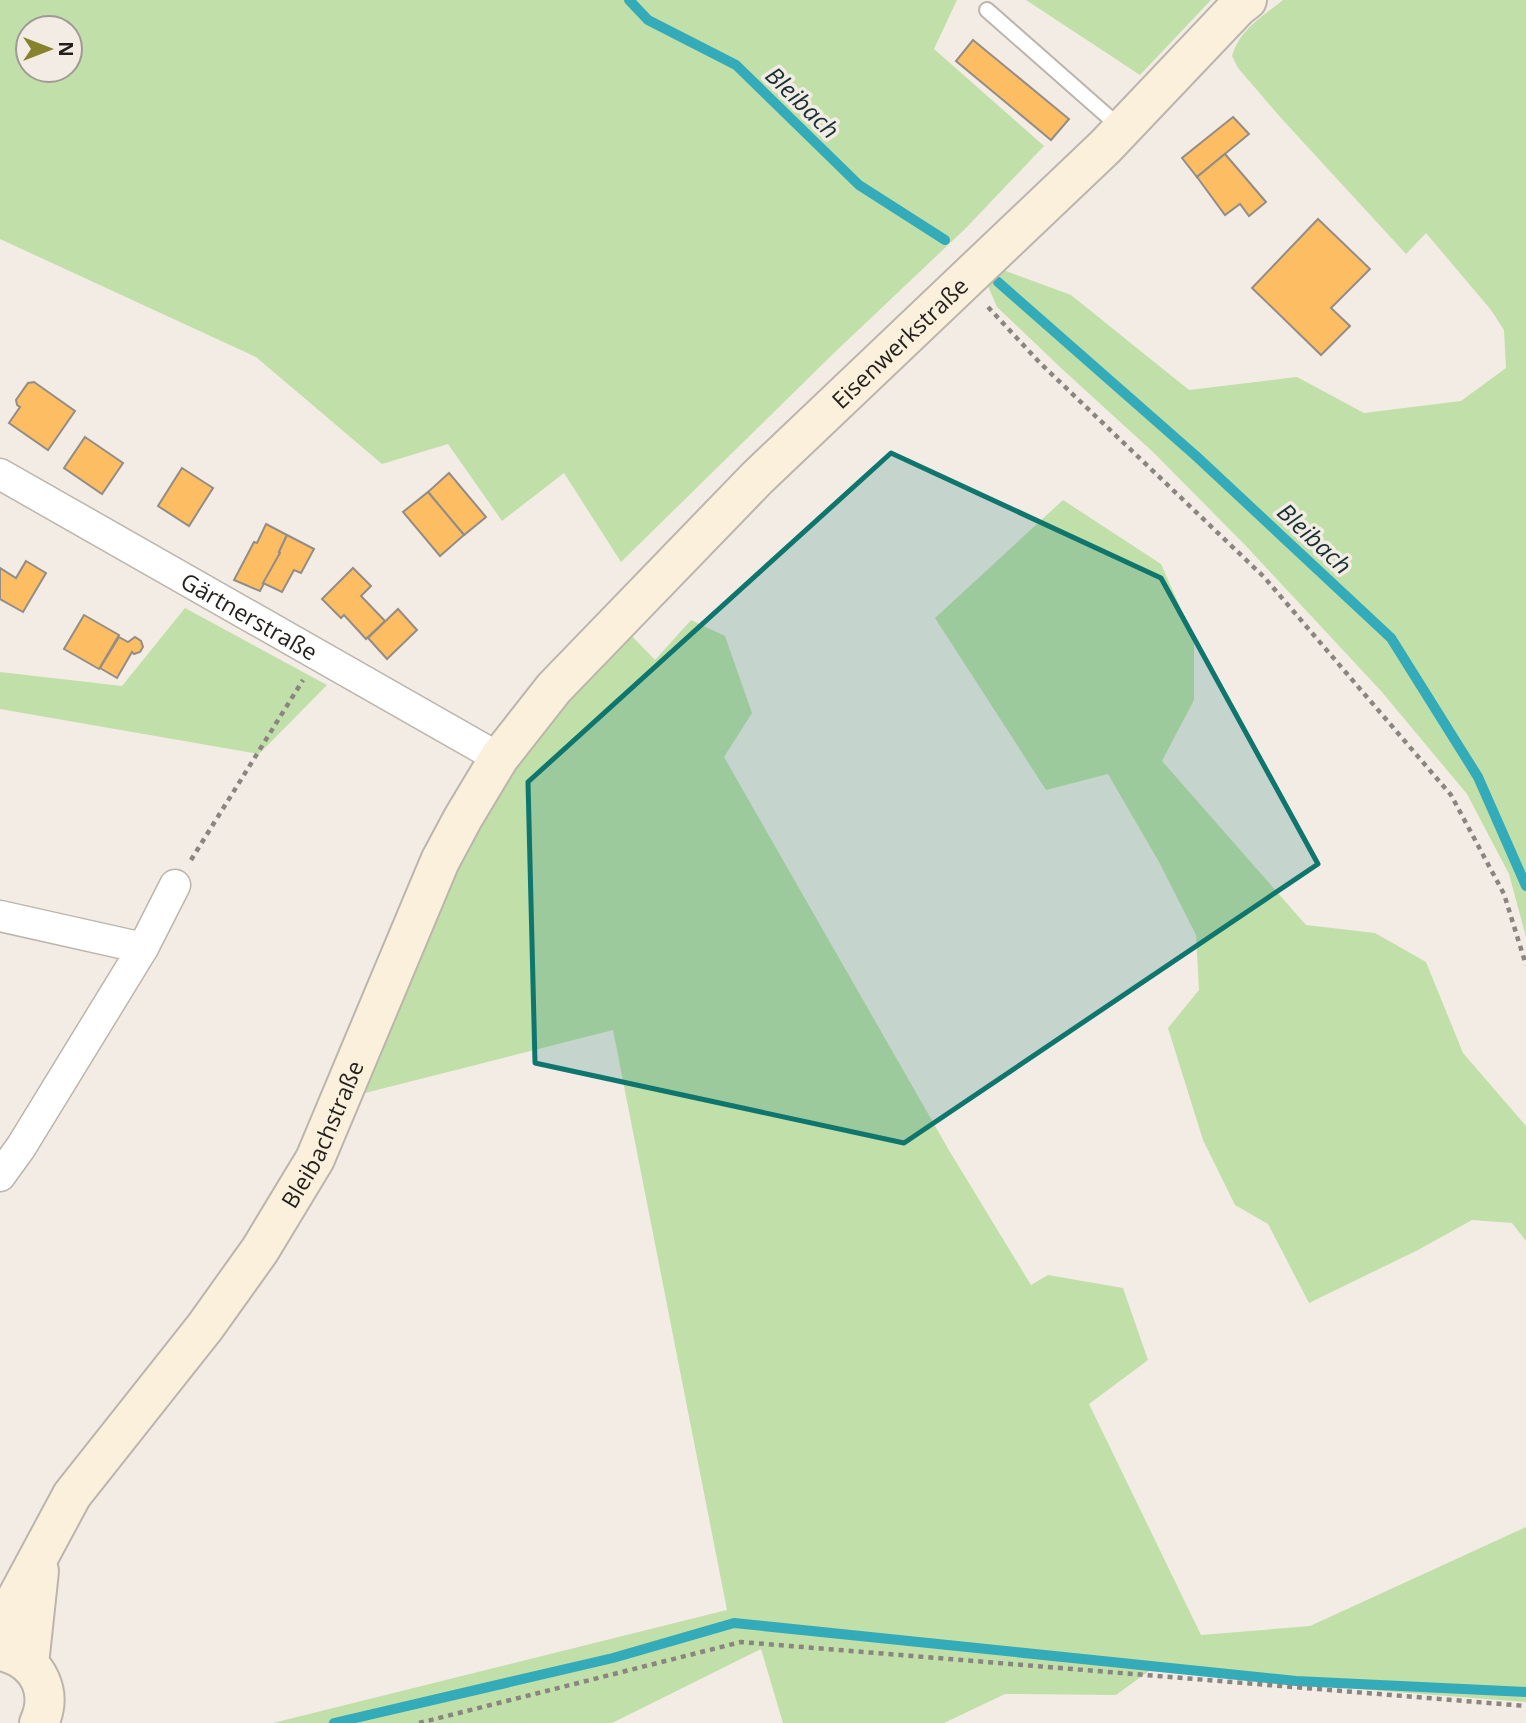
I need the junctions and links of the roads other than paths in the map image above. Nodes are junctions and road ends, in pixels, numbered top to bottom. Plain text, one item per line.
1 (1247, 0) edge
2 (987, 9) dead end
3 (1122, 129) junction
4 (0, 474) edge
5 (554, 688) joint
6 (499, 758) junction
7 (175, 885) road end
8 (0, 916) edge
9 (143, 948) junction
10 (0, 1176) edge
11 (41, 1551) junction
12 (0, 1629) edge
13 (15, 1658) edge
14 (39, 1723) edge

1 - 3 main road, Eisenwerkstraße
2 - 3 lane
3 - 5 main road, Eisenwerkstraße
4 - 6 street, Gärtnerstraße
5 - 6 main road, Bleibachstraße
6 - 11 main road, Bleibachstraße
7 - 9 street
8 - 9 street
9 - 10 street
11 - 12 main road, Bleibachstraße
11 - 13 main road, Bleibachstraße
13 - 14 main road, Bleibachstraße

